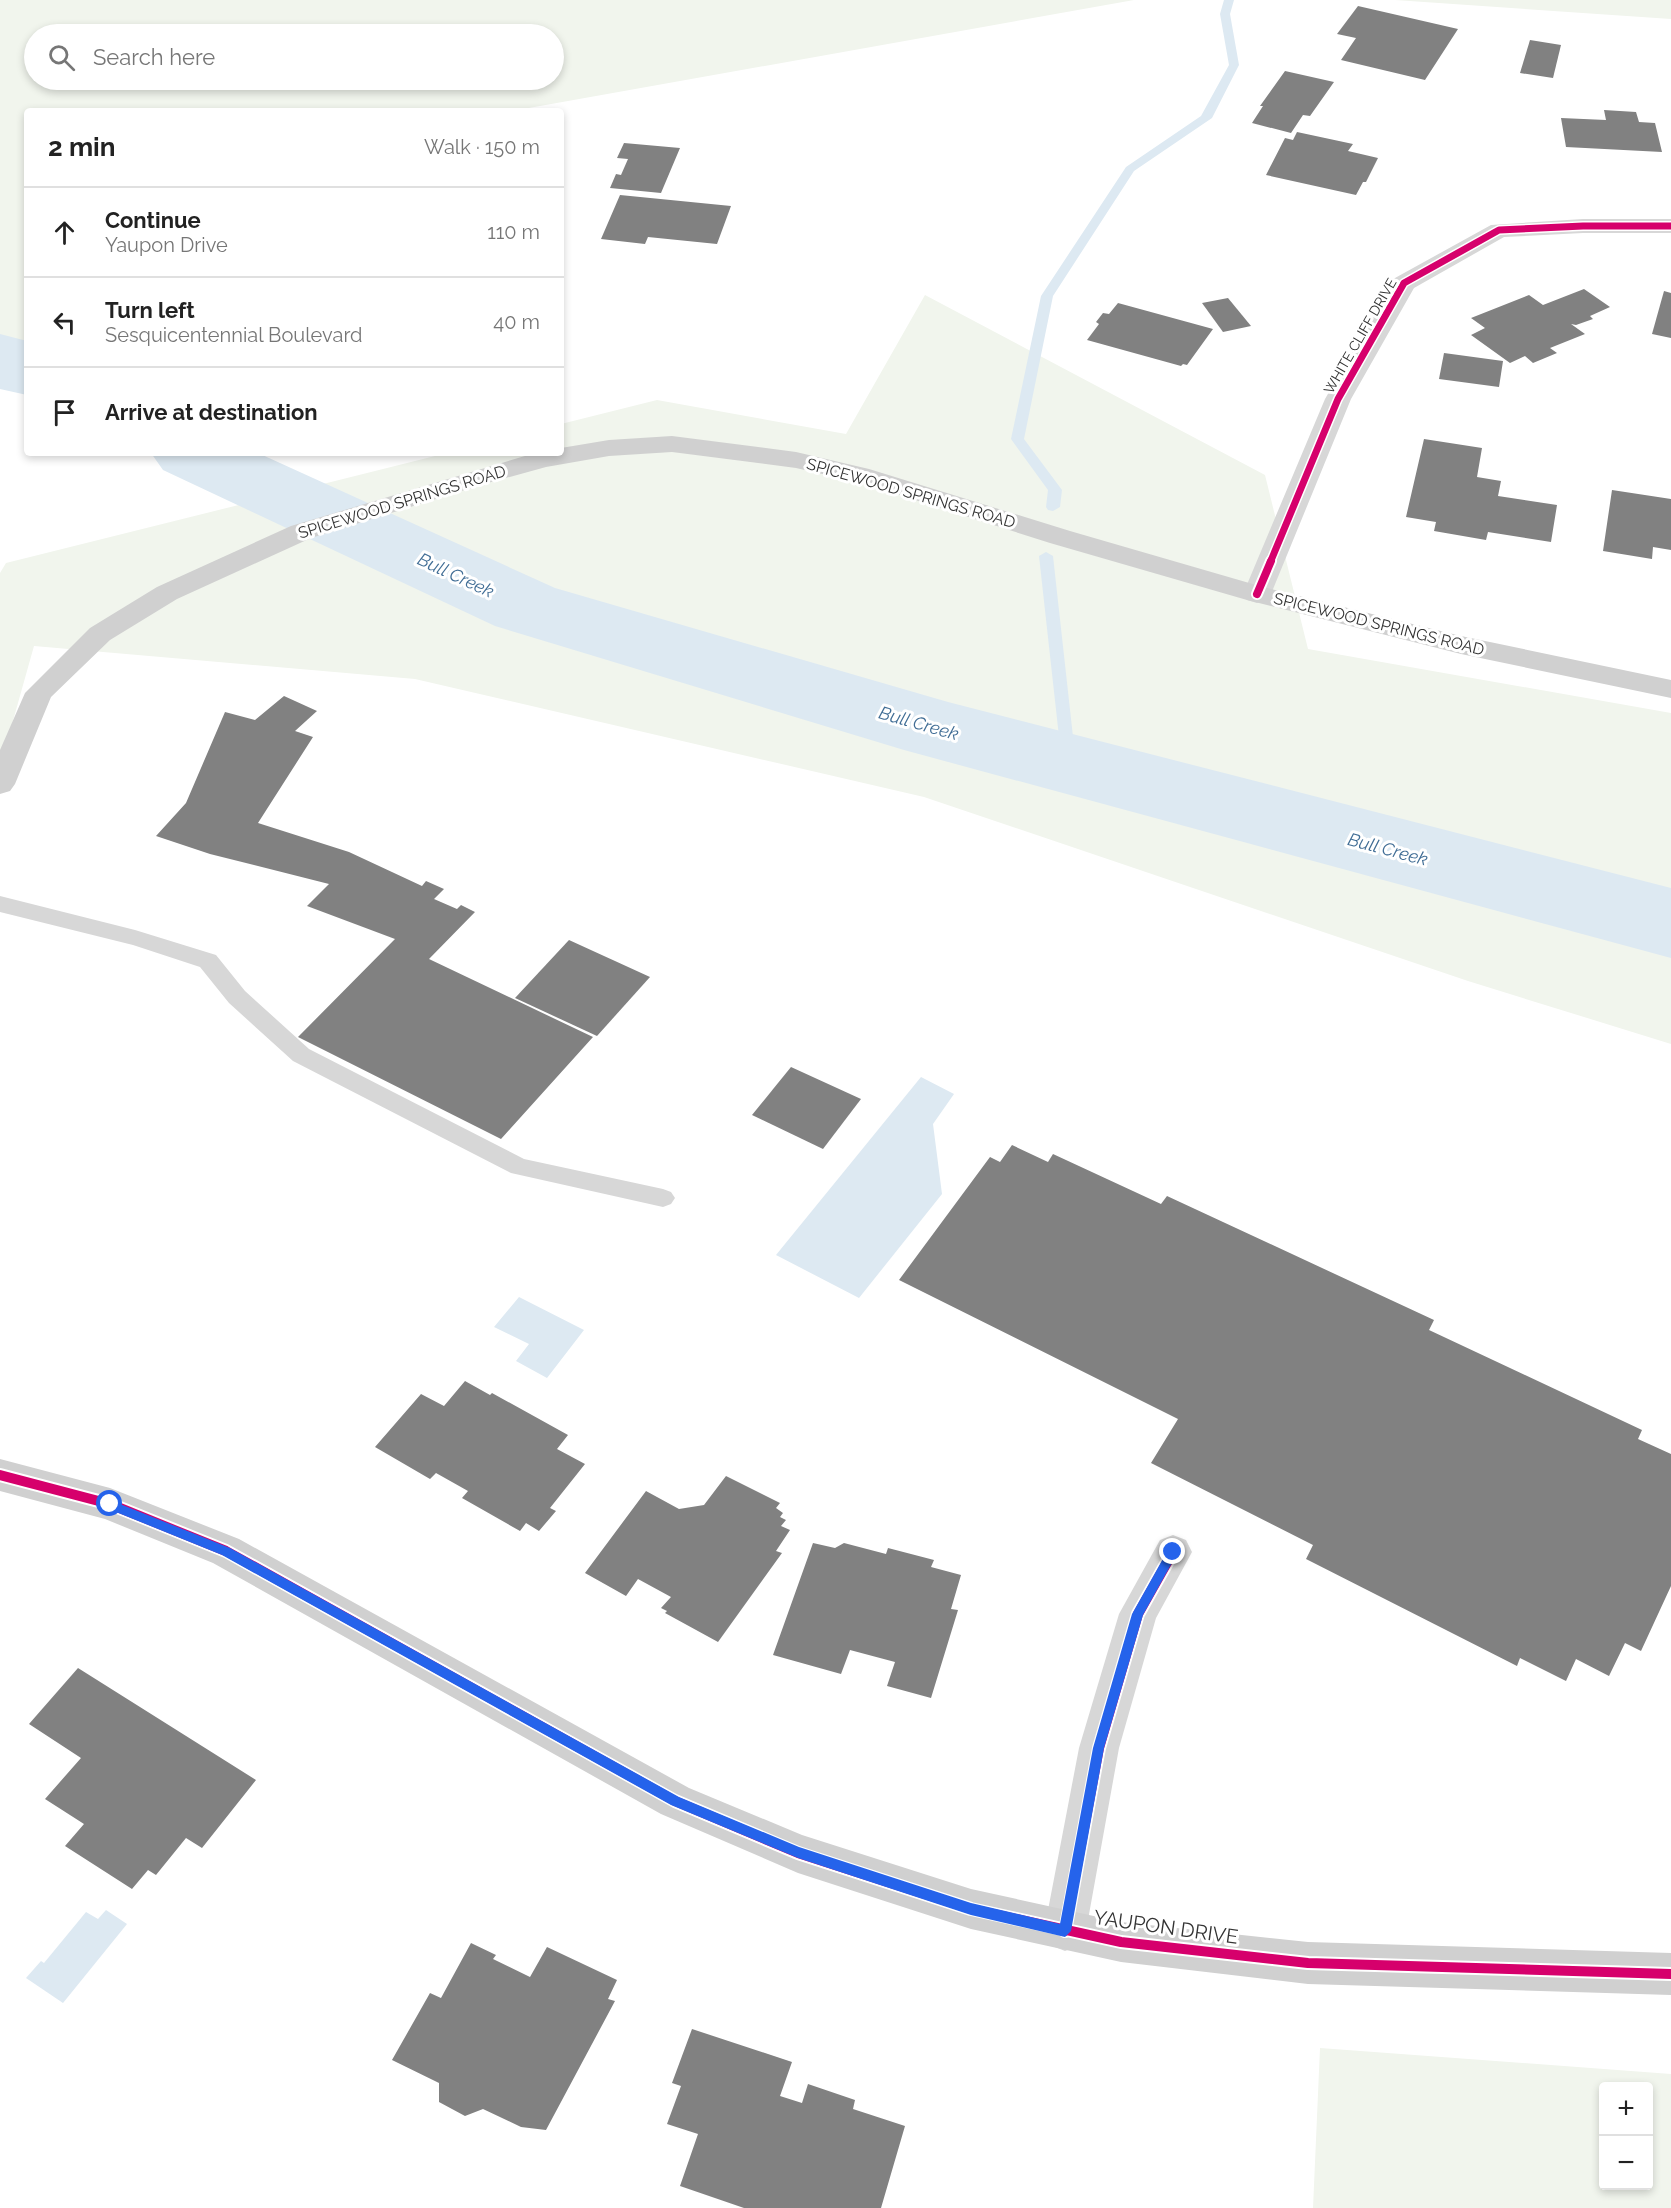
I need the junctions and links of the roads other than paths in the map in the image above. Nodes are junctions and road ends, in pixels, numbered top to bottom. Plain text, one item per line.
1 (1671, 226) edge
2 (561, 456) edge
3 (564, 456) edge
4 (1257, 594) junction
5 (1671, 689) edge
6 (0, 784) edge
7 (0, 904) edge
8 (663, 1198) dead end
9 (0, 1475) edge
10 (1173, 1552) dead end
11 (1065, 1931) junction
12 (1671, 1974) edge

1 - 4 street, WHITE CLIFF DRIVE
2 - 6 main road, SPICEWOOD SPRINGS ROAD
3 - 4 main road, SPICEWOOD SPRINGS ROAD
4 - 5 main road, SPICEWOOD SPRINGS ROAD
7 - 8 lane
9 - 11 main road, YAUPON DRIVE
10 - 11 street
11 - 12 main road, YAUPON DRIVE

